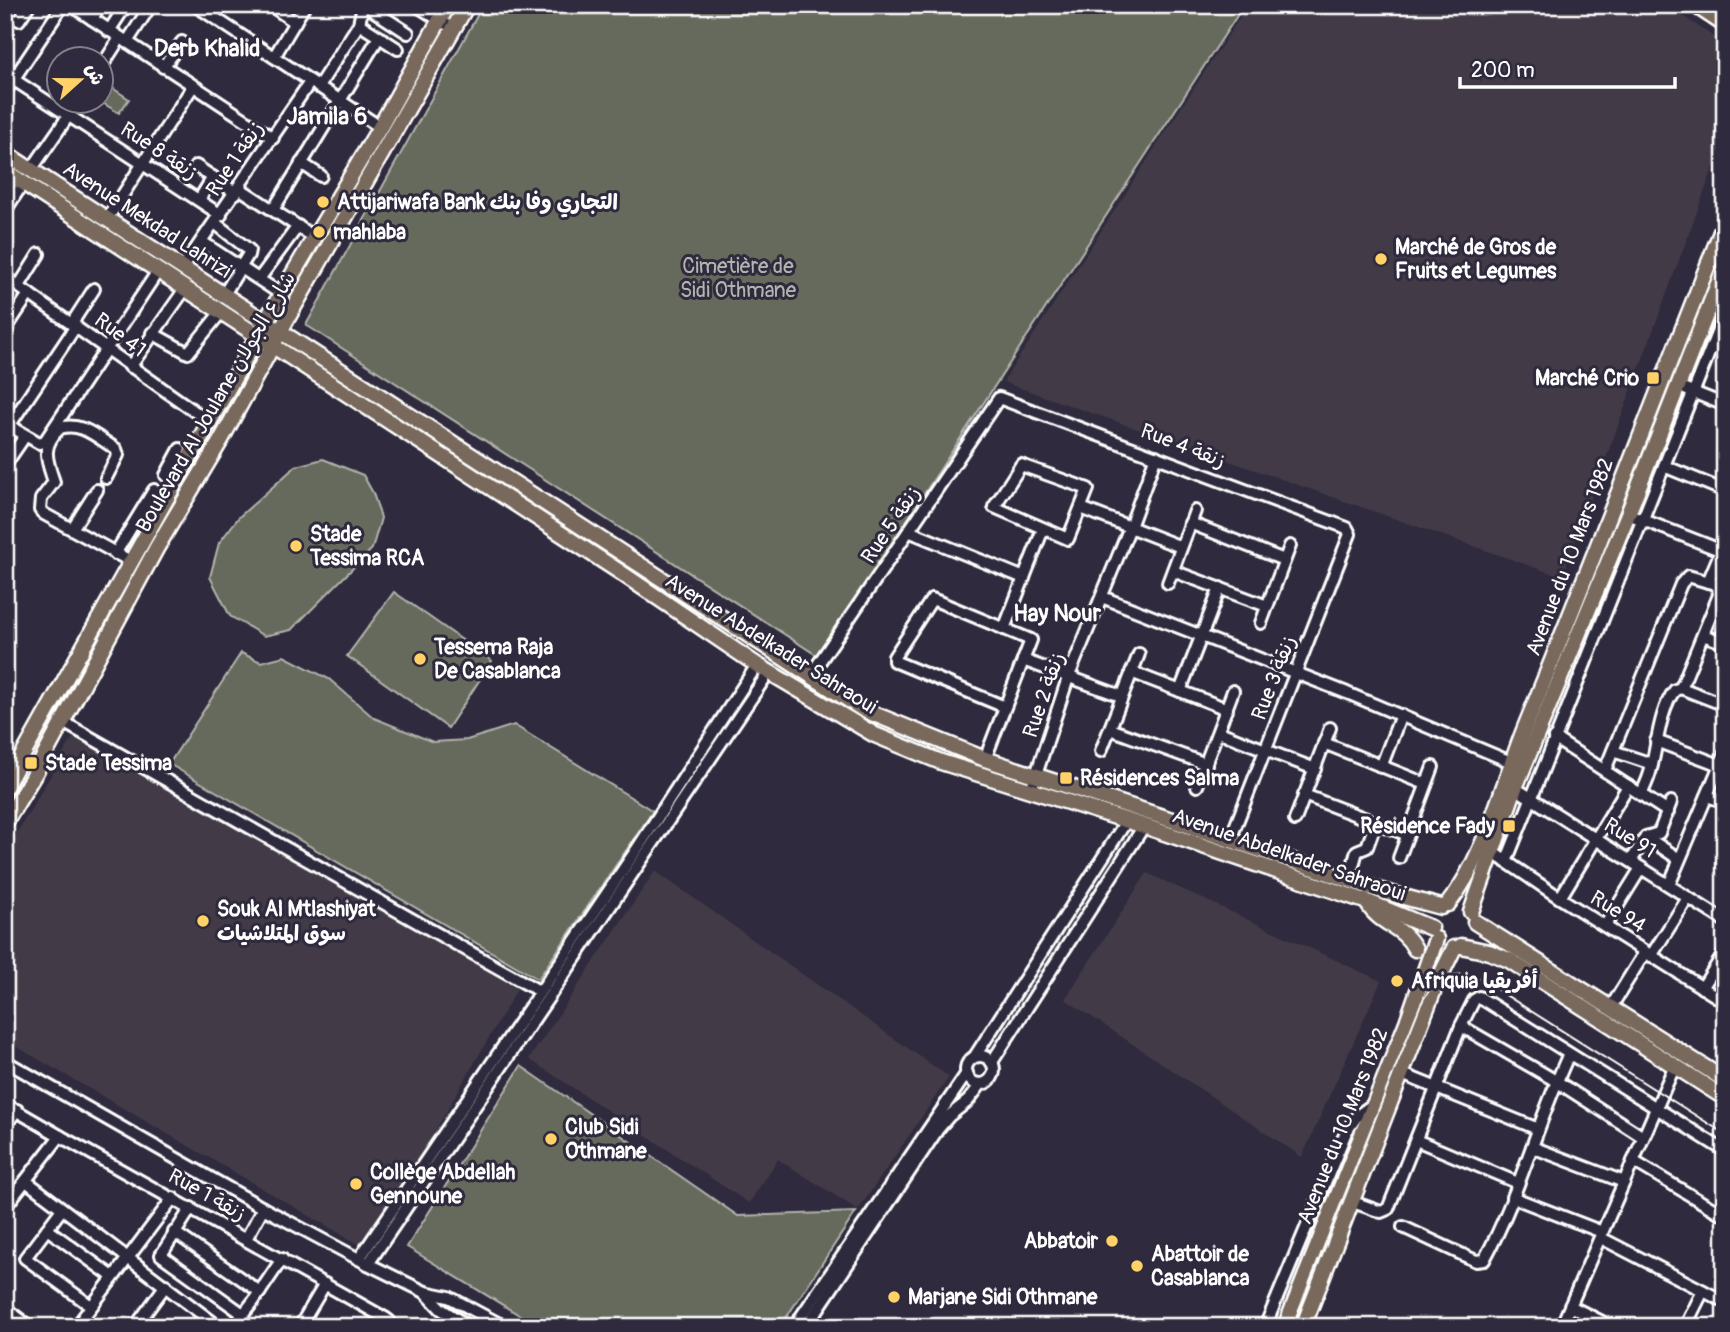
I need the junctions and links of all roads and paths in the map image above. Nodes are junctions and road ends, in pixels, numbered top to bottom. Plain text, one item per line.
1 (29, 5) edge
2 (63, 5) edge
3 (71, 5) edge
4 (100, 5) edge
5 (126, 5) edge
6 (151, 5) edge
7 (195, 5) edge
8 (270, 5) edge
9 (306, 5) edge
10 (364, 5) edge
11 (416, 5) edge
12 (1695, 5) edge
13 (444, 9) edge
14 (465, 10) edge
15 (92, 19) junction
16 (19, 20) dead end
17 (295, 22) junction
18 (359, 24) junction
19 (1725, 25) edge
20 (454, 29) junction
21 (110, 31) junction
22 (408, 33) dead end
23 (379, 37) junction
24 (124, 40) junction
25 (182, 42) dead end
26 (116, 49) edge
27 (398, 49) dead end
28 (274, 57) junction
29 (163, 67) junction
30 (10, 77) edge
31 (314, 85) junction
32 (193, 86) junction
33 (5, 92) edge
34 (46, 101) edge
35 (339, 102) junction
36 (69, 116) joint
37 (380, 127) junction
38 (273, 138) junction
39 (5, 153) edge
40 (142, 163) junction
41 (301, 163) junction
42 (196, 166) dead end
43 (31, 170) junction
44 (5, 171) edge
45 (321, 176) dead end
46 (212, 177) junction
47 (23, 183) junction
48 (237, 191) junction
49 (199, 200) junction
50 (272, 210) junction
51 (5, 211) edge
52 (107, 219) junction
53 (218, 219) junction
54 (1725, 222) edge
55 (298, 226) junction
56 (314, 237) junction
57 (201, 242) junction
58 (39, 254) dead end
59 (1725, 266) edge
60 (241, 267) junction
61 (183, 269) junction
62 (158, 271) junction
63 (5, 277) edge
64 (259, 279) junction
65 (19, 286) junction
66 (94, 289) dead end
67 (185, 289) junction
68 (29, 294) junction
69 (281, 294) junction
70 (223, 296) junction
71 (1710, 305) junction
72 (1725, 311) edge
73 (221, 312) junction
74 (265, 322) junction
75 (74, 324) junction
76 (5, 330) edge
77 (281, 331) junction
78 (152, 333) junction
79 (258, 336) junction
80 (273, 345) junction
81 (106, 349) junction
82 (130, 367) junction
83 (1685, 389) junction
84 (1003, 397) joint
85 (1725, 405) edge
86 (211, 423) junction
87 (7, 424) edge
88 (25, 436) junction
89 (180, 449) dead end
90 (1156, 456) junction
91 (5, 465) edge
92 (1664, 466) junction
93 (106, 478) dead end
94 (176, 484) junction
95 (97, 490) dead end
96 (154, 490) dead end
97 (1725, 491) edge
98 (1082, 508) junction
99 (1195, 511) dead end
100 (141, 512) junction
101 (1628, 514) junction
102 (1644, 520) junction
103 (155, 521) junction
104 (1190, 523) junction
105 (1130, 527) junction
106 (72, 529) junction
107 (1043, 529) junction
108 (1350, 530) joint
109 (911, 532) junction
110 (1290, 546) dead end
111 (1181, 547) junction
112 (1723, 552) edge
113 (115, 554) junction
114 (631, 557) junction
115 (1284, 560) junction
116 (132, 562) junction
117 (1173, 570) junction
118 (620, 572) junction
119 (1024, 578) junction
120 (1708, 582) junction
121 (1168, 583) dead end
122 (1220, 588) junction
123 (690, 597) junction
124 (1102, 597) junction
125 (1267, 606) junction
126 (680, 612) junction
127 (1261, 623) dead end
128 (1004, 629) junction
129 (1703, 635) junction
130 (1200, 636) junction
131 (1725, 643) edge
132 (1139, 654) dead end
133 (1023, 660) junction
134 (763, 668) junction
135 (1131, 673) junction
136 (1296, 674) junction
137 (810, 676) junction
138 (1068, 678) junction
139 (1681, 688) junction
140 (1180, 691) junction
141 (1233, 691) dead end
142 (1122, 696) junction
143 (1725, 705) edge
144 (1005, 707) junction
145 (1227, 709) junction
146 (1401, 715) junction
147 (63, 722) junction
148 (1329, 728) dead end
149 (1110, 729) junction
150 (1219, 732) junction
151 (1554, 738) junction
152 (1656, 741) junction
153 (1324, 743) junction
154 (706, 744) junction
155 (1267, 750) junction
156 (716, 751) junction
157 (1101, 751) dead end
158 (1613, 751) junction
159 (1725, 753) edge
160 (985, 759) junction
161 (1511, 762) junction
162 (1206, 764) junction
163 (1652, 764) junction
164 (1720, 765) junction
165 (1381, 767) junction
166 (1433, 767) dead end
167 (1315, 769) junction
168 (1605, 770) junction
169 (1036, 776) junction
170 (1426, 784) junction
171 (1197, 786) dead end
172 (1628, 786) junction
173 (5, 787) edge
174 (1515, 788) junction
175 (1031, 790) junction
176 (1304, 795) junction
177 (1642, 795) junction
178 (1707, 796) junction
179 (1531, 798) junction
180 (1725, 803) edge
181 (1127, 820) junction
182 (1295, 820) dead end
183 (5, 822) edge
184 (1376, 822) junction
185 (1144, 826) junction
186 (1408, 835) junction
187 (1646, 837) junction
188 (1230, 840) junction
189 (1596, 840) junction
190 (1492, 852) junction
191 (1399, 858) dead end
192 (1679, 859) junction
193 (1631, 861) junction
194 (1506, 862) junction
195 (1641, 869) junction
196 (1349, 880) junction
197 (1669, 885) junction
198 (1560, 898) junction
199 (1688, 898) junction
200 (1367, 902) junction
201 (1445, 905) junction
202 (1473, 917) junction
203 (1725, 921) edge
204 (1605, 926) junction
205 (1434, 934) junction
206 (1457, 947) junction
207 (1415, 948) dead end
208 (573, 951) junction
209 (1725, 951) edge
210 (1648, 954) junction
211 (1702, 988) junction
212 (540, 991) junction
213 (1725, 1002) edge
214 (1611, 1007) junction
215 (1461, 1026) junction
216 (1569, 1054) junction
217 (975, 1056) junction
218 (5, 1061) edge
219 (992, 1062) junction
220 (1675, 1065) junction
221 (967, 1073) junction
222 (1402, 1074) junction
223 (1725, 1080) edge
224 (1556, 1081) junction
225 (981, 1084) junction
226 (1436, 1088) junction
227 (1725, 1098) edge
228 (1375, 1103) junction
229 (5, 1104) edge
230 (1656, 1108) junction
231 (17, 1110) junction
232 (5, 1126) edge
233 (1538, 1129) junction
234 (60, 1136) junction
235 (1643, 1137) junction
236 (1416, 1140) junction
237 (1340, 1146) junction
238 (1532, 1147) junction
239 (1725, 1151) edge
240 (1355, 1152) junction
241 (1633, 1161) junction
242 (1328, 1176) junction
243 (26, 1181) junction
244 (1342, 1182) junction
245 (1624, 1182) junction
246 (1518, 1183) junction
247 (1321, 1193) junction
248 (1512, 1197) junction
249 (173, 1198) junction
250 (1335, 1199) junction
251 (1353, 1202) junction
252 (5, 1207) edge
253 (191, 1208) junction
254 (263, 1208) junction
255 (62, 1209) junction
256 (1725, 1216) edge
257 (1403, 1227) dead end
258 (47, 1229) junction
259 (174, 1232) junction
260 (1601, 1235) junction
261 (246, 1239) junction
262 (127, 1258) junction
263 (282, 1259) junction
264 (364, 1262) junction
265 (113, 1277) junction
266 (325, 1284) junction
267 (166, 1285) junction
268 (1703, 1291) junction
269 (260, 1292) junction
270 (425, 1292) junction
271 (1725, 1302) edge
272 (91, 1306) junction
273 (1570, 1306) junction
274 (5, 1308) edge
275 (243, 1314) junction
276 (387, 1324) edge
277 (30, 1327) edge
278 (76, 1327) edge
279 (135, 1327) edge
280 (219, 1327) edge
281 (233, 1327) edge
282 (303, 1327) edge
283 (469, 1327) edge
284 (505, 1327) edge
285 (794, 1327) edge
286 (806, 1327) edge
287 (1265, 1327) edge
288 (1285, 1327) edge
289 (1303, 1327) edge
290 (1561, 1327) edge
291 (1612, 1327) edge
292 (1685, 1327) edge

1 - 16 street
2 - 30 street
3 - 15 street
4 - 15 street
5 - 21 street
6 - 24 street
7 - 28 street
8 - 17 street
9 - 17 street
10 - 18 street, Rue 1 زنقة
10 - 22 street
11 - 13 street
12 - 19 main road
13 - 14 street
13 - 20 street
13 - 37 main road, Boulevard Al Joulane شارع الجولان
14 - 20 main road, Boulevard Al Joulane شارع الجولان
15 - 21 street
17 - 28 street
18 - 23 street
18 - 31 street, Rue 1 زنقة
20 - 77 main road, Boulevard Al Joulane شارع الجولان
21 - 24 street
23 - 27 street
23 - 35 street
24 - 26 street
24 - 29 street
25 - 29 street
28 - 31 street
29 - 32 street
30 - 33 street
30 - 34 street, Rue 8 زنقة
31 - 35 street
31 - 38 street, Rue 1 زنقة
32 - 38 street
32 - 40 street
35 - 37 street
35 - 41 street
36 - 40 street, Rue 8 زنقة
36 - 43 street
37 - 56 main road, Boulevard Al Joulane شارع الجولان
38 - 48 street, Rue 1 زنقة
39 - 43 main road, Avenue Mekdad Lahrizi
40 - 49 street, Rue 8 زنقة
40 - 52 street
41 - 45 street
41 - 50 street
42 - 46 street
43 - 52 main road, Avenue Mekdad Lahrizi
44 - 47 main road, Avenue Mekdad Lahrizi
46 - 48 street
46 - 49 street
47 - 51 street
47 - 62 main road, Avenue Mekdad Lahrizi
48 - 50 street
48 - 53 street, Rue 1 زنقة
49 - 53 street, Rue 8 زنقة
50 - 55 street
52 - 61 main road, Avenue Mekdad Lahrizi
53 - 57 street, Rue 1 زنقة
53 - 60 street, Rue 1 زنقة
54 - 161 main road, Avenue du 10 Mars 1982
55 - 56 street
55 - 64 street
56 - 69 main road, Boulevard Al Joulane شارع الجولان
57 - 60 street
57 - 61 street, Rue 1 زنقة
58 - 65 street
59 - 71 main road, Avenue du 10 Mars 1982
60 - 64 street
60 - 70 street
61 - 70 main road, Avenue Mekdad Lahrizi
62 - 67 main road, Avenue Mekdad Lahrizi
62 - 81 street
63 - 65 street, Rue 41
64 - 69 street
65 - 68 street, Rue 41
66 - 75 street
67 - 73 main road, Avenue Mekdad Lahrizi
67 - 78 street
68 - 75 street, Rue 41
68 - 76 street
69 - 74 main road, Boulevard Al Joulane شارع الجولان
70 - 74 main road, Avenue Mekdad Lahrizi
71 - 72 street
71 - 83 main road, Avenue du 10 Mars 1982
72 - 83 street
73 - 78 street
73 - 79 main road, Avenue Mekdad Lahrizi
74 - 77 main road, Avenue Abdelkader Sahraoui
74 - 79 main road, Boulevard Al Joulane شارع الجولان
75 - 81 street, Rue 41
75 - 87 street
77 - 80 main road, Boulevard Al Joulane شارع الجولان
77 - 114 main road, Avenue Abdelkader Sahraoui
78 - 82 street
79 - 80 main road, Avenue Abdelkader Sahraoui
79 - 86 main road, Boulevard Al Joulane شارع الجولان
80 - 118 main road, Avenue Abdelkader Sahraoui
80 - 147 main road, Boulevard Al Joulane شارع الجولان
81 - 82 street, Rue 41
81 - 88 street
82 - 86 street, Rue 41
83 - 85 street
83 - 92 street
83 - 101 main road, Avenue du 10 Mars 1982
84 - 90 street, Rue 4 زنقة
84 - 109 street, Rue 5 زنقة
86 - 94 main road, Boulevard Al Joulane شارع الجولان
87 - 88 street
88 - 91 street
89 - 94 street
90 - 105 street, Rue 2 زنقة
90 - 108 street, Rue 4 زنقة
92 - 97 street
92 - 102 street
93 - 106 street
94 - 103 main road, Boulevard Al Joulane شارع الجولان
95 - 106 street
96 - 100 street
98 - 105 street
98 - 107 street
98 - 107 street
99 - 104 street
100 - 103 street
100 - 113 street
101 - 102 street
101 - 174 main road, Avenue du 10 Mars 1982
102 - 112 street
102 - 151 street
103 - 116 main road, Boulevard Al Joulane شارع الجولان
104 - 111 street
104 - 115 street
105 - 111 street
105 - 124 street, Rue 2 زنقة
106 - 113 street
107 - 119 street
108 - 136 street, Rue 3 زنقة
109 - 119 street
109 - 137 street, Rue 5 زنقة
110 - 115 street
111 - 117 street
112 - 120 street
113 - 116 street
114 - 118 main road
114 - 123 main road, Avenue Abdelkader Sahraoui
115 - 125 street
116 - 173 main road, Boulevard Al Joulane شارع الجولان
117 - 121 street
117 - 122 street
118 - 126 main road, Avenue Abdelkader Sahraoui
119 - 128 street
120 - 129 street
120 - 158 street
122 - 125 street
122 - 130 street
123 - 126 main road
123 - 137 main road, Avenue Abdelkader Sahraoui
124 - 130 street
124 - 138 street, Rue 2 زنقة
125 - 127 street
126 - 134 main road, Avenue Abdelkader Sahraoui
128 - 133 street
128 - 144 street
129 - 131 street
129 - 139 street
130 - 136 street
130 - 140 street
132 - 135 street
133 - 138 street
133 - 144 street
134 - 154 street
134 - 156 street
134 - 175 main road, Avenue Abdelkader Sahraoui
135 - 140 street
135 - 142 street
136 - 146 street
136 - 155 street, Rue 3 زنقة
137 - 160 main road, Avenue Abdelkader Sahraoui
138 - 142 street
138 - 169 street, Rue 2 زنقة
139 - 143 street
139 - 152 street
140 - 145 street
141 - 145 street
142 - 149 street
144 - 160 street
145 - 150 street
146 - 161 street
146 - 165 street
147 - 183 main road, Boulevard Al Joulane شارع الجولان
147 - 212 street
148 - 153 street
149 - 157 street
149 - 162 street
150 - 155 street
150 - 162 street
151 - 168 street
151 - 179 street
152 - 163 street
152 - 164 street
153 - 165 street
153 - 167 street
154 - 156 street
154 - 208 street
155 - 167 street
155 - 188 street, Rue 3 زنقة
156 - 208 street
158 - 163 street
158 - 168 street
159 - 164 street
160 - 169 main road, Avenue Abdelkader Sahraoui
161 - 201 main road, Avenue du 10 Mars 1982
162 - 171 street
163 - 177 street
164 - 178 street
165 - 170 street
166 - 170 street
167 - 176 street
168 - 172 street
169 - 175 street, Rue 2 زنقة
169 - 188 main road, Avenue Abdelkader Sahraoui
170 - 186 street
172 - 177 street
172 - 189 street
174 - 179 street, Rue 91
174 - 190 main road, Avenue du 10 Mars 1982
175 - 181 main road, Avenue Abdelkader Sahraoui
176 - 182 street
176 - 184 street
177 - 187 street
178 - 180 street
178 - 192 street
179 - 189 street, Rue 91
179 - 194 street
181 - 185 main road, Avenue Abdelkader Sahraoui
181 - 217 street
184 - 186 street
184 - 196 street
185 - 200 main road, Avenue Abdelkader Sahraoui
185 - 219 street
186 - 191 street
187 - 192 street
187 - 193 street
188 - 196 main road, Avenue Abdelkader Sahraoui
189 - 193 street, Rue 91
189 - 198 street
190 - 194 street, Rue 94
190 - 202 main road, Avenue du 10 Mars 1982
192 - 197 street
193 - 195 street, Rue 91
194 - 198 street, Rue 94
195 - 197 street, Rue 91
195 - 204 street
196 - 201 main road, Avenue Abdelkader Sahraoui
197 - 199 street, Rue 91
198 - 204 street, Rue 94
199 - 203 street, Rue 91
199 - 210 street
200 - 205 main road, Avenue Abdelkader Sahraoui
200 - 207 main road
201 - 202 main road
201 - 205 main road
202 - 206 main road
202 - 214 main road
204 - 210 street, Rue 94
205 - 206 main road
205 - 228 main road, Avenue du 10 Mars 1982
206 - 220 main road
206 - 222 main road, Avenue du 10 Mars 1982
208 - 212 street
208 - 264 street
209 - 211 street
210 - 211 street, Rue 94
210 - 214 street
211 - 213 street, Rue 94
212 - 264 street
214 - 223 main road
215 - 216 street
215 - 224 street
215 - 226 street
216 - 224 street
216 - 230 street
217 - 219 street
217 - 221 street
218 - 254 street
219 - 225 street
220 - 227 main road
220 - 230 street
221 - 225 street
221 - 285 street
222 - 226 street
222 - 251 main road, Avenue du 10 Mars 1982
224 - 233 street
224 - 235 street
225 - 286 street
226 - 233 street
226 - 236 street
228 - 237 street
228 - 240 main road, Avenue du 10 Mars 1982
229 - 231 street, Rue 1 زنقة
230 - 235 street
230 - 239 street
231 - 232 street
231 - 234 street, Rue 1 زنقة
233 - 238 street
234 - 243 street
234 - 249 street, Rue 1 زنقة
235 - 241 street
236 - 246 street
236 - 251 street
237 - 240 main road
237 - 242 street
238 - 245 street
238 - 246 street
240 - 244 main road, Avenue du 10 Mars 1982
241 - 245 street
241 - 256 street
242 - 244 main road
242 - 247 street
243 - 252 street
243 - 255 street
244 - 250 main road, Avenue du 10 Mars 1982
245 - 260 street
246 - 248 street
247 - 250 main road
247 - 287 street
248 - 257 street
248 - 260 street
249 - 253 street, Rue 1 زنقة
249 - 262 street
250 - 288 main road, Avenue du 10 Mars 1982
251 - 289 main road, Avenue du 10 Mars 1982
253 - 259 street
253 - 261 street, Rue 1 زنقة
254 - 261 street
254 - 264 street
255 - 258 street
255 - 262 street
258 - 265 street
258 - 272 street
259 - 269 street
259 - 275 street
260 - 268 street
260 - 273 street
261 - 263 street, Rue 1 زنقة
262 - 265 street
262 - 267 street
263 - 266 street, Rue 1 زنقة
263 - 269 street
264 - 270 street
265 - 272 street
266 - 276 street, Rue 1 زنقة
266 - 282 street
267 - 279 street
267 - 280 street
268 - 271 street
268 - 292 street
269 - 275 street
270 - 283 street
270 - 284 street
272 - 278 street
273 - 290 street
273 - 291 street
274 - 277 street
275 - 281 street

